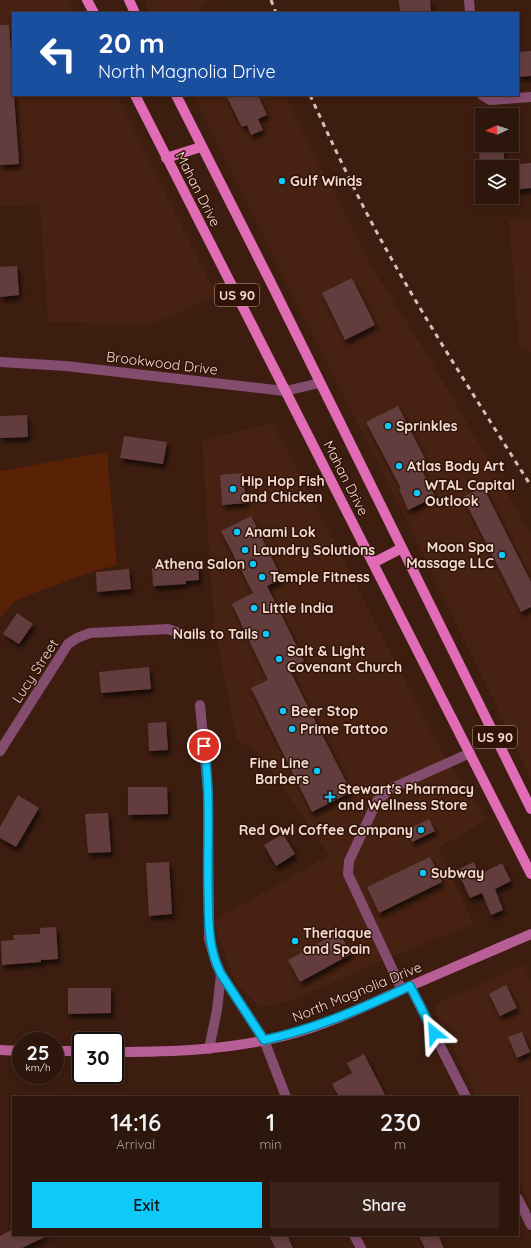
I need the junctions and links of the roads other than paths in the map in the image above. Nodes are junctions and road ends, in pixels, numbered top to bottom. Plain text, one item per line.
1 (87, 0) edge
2 (129, 0) edge
3 (469, 0) edge
4 (93, 12) edge
5 (135, 12) edge
6 (470, 12) edge
7 (135, 96) edge
8 (176, 96) edge
9 (484, 96) edge
10 (531, 97) edge
11 (201, 147) junction
12 (166, 158) junction
13 (0, 362) edge
14 (320, 383) junction
15 (286, 391) junction
16 (402, 548) junction
17 (373, 563) junction
18 (182, 634) dead end
19 (200, 705) dead end
20 (0, 751) edge
21 (470, 753) junction
22 (531, 809) edge
23 (531, 874) edge
24 (531, 934) edge
25 (221, 974) junction
26 (406, 988) junction
27 (264, 1040) junction
28 (209, 1049) junction
29 (0, 1050) edge
30 (12, 1050) edge
31 (124, 1052) edge
32 (286, 1096) edge
33 (465, 1096) edge
34 (519, 1201) edge
35 (531, 1225) edge
36 (355, 1236) edge
37 (361, 1248) edge

1 - 4 main road
2 - 5 main road
3 - 6 street
7 - 12 main road, Mahan Drive / US 90
8 - 11 main road, Mahan Drive / US 90
9 - 10 street
11 - 12 main road
11 - 14 main road, Mahan Drive / US 90
12 - 15 main road, Mahan Drive / US 90
13 - 15 street, Brookwood Drive
14 - 15 street, Brookwood Drive
14 - 16 main road, Mahan Drive / US 90
15 - 17 main road, Mahan Drive / US 90
16 - 17 main road
16 - 22 main road, Mahan Drive / US 90
17 - 21 main road, Mahan Drive / US 90
18 - 20 street, Lucy Street
19 - 25 street
21 - 23 main road, Mahan Drive / US 90
21 - 26 street
24 - 26 main road, North Magnolia Drive
25 - 27 street
25 - 28 street
26 - 27 main road, North Magnolia Drive
26 - 33 street
27 - 28 main road, North Magnolia Drive
27 - 32 street
28 - 31 main road, North Magnolia Drive
29 - 30 main road
34 - 35 street
36 - 37 street

